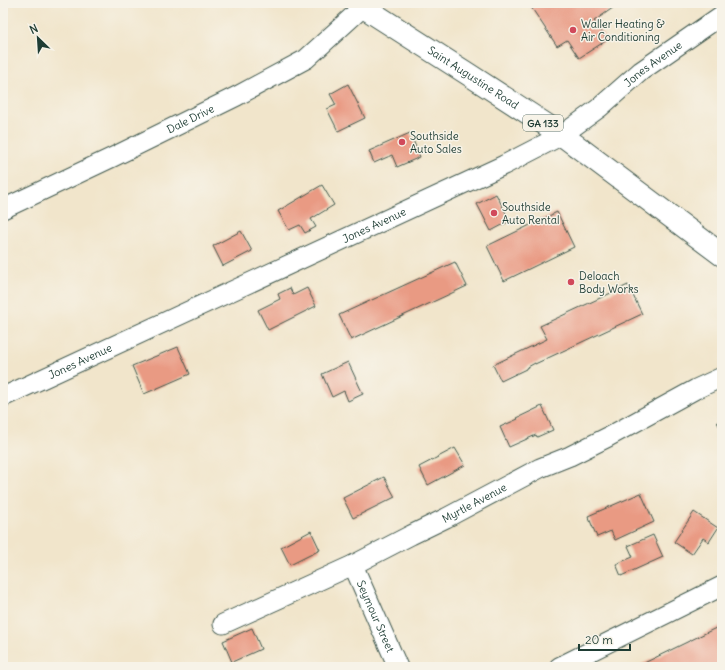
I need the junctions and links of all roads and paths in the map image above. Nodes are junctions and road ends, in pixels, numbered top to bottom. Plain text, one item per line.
1 (360, 5) edge
2 (722, 15) edge
3 (562, 135) junction
4 (3, 209) edge
5 (722, 255) edge
6 (722, 377) edge
7 (3, 397) edge
8 (353, 564) junction
9 (722, 586) edge
10 (223, 624) dead end
11 (398, 667) edge
12 (559, 667) edge

1 - 3 main road, Saint Augustine Road / GA 133
1 - 4 street, Dale Drive
2 - 3 street, Jones Avenue
3 - 5 main road, Saint Augustine Road / GA 133
3 - 7 street, Jones Avenue
6 - 8 street, Myrtle Avenue
8 - 10 street, Myrtle Avenue
8 - 11 street, Seymour Street
9 - 12 street

